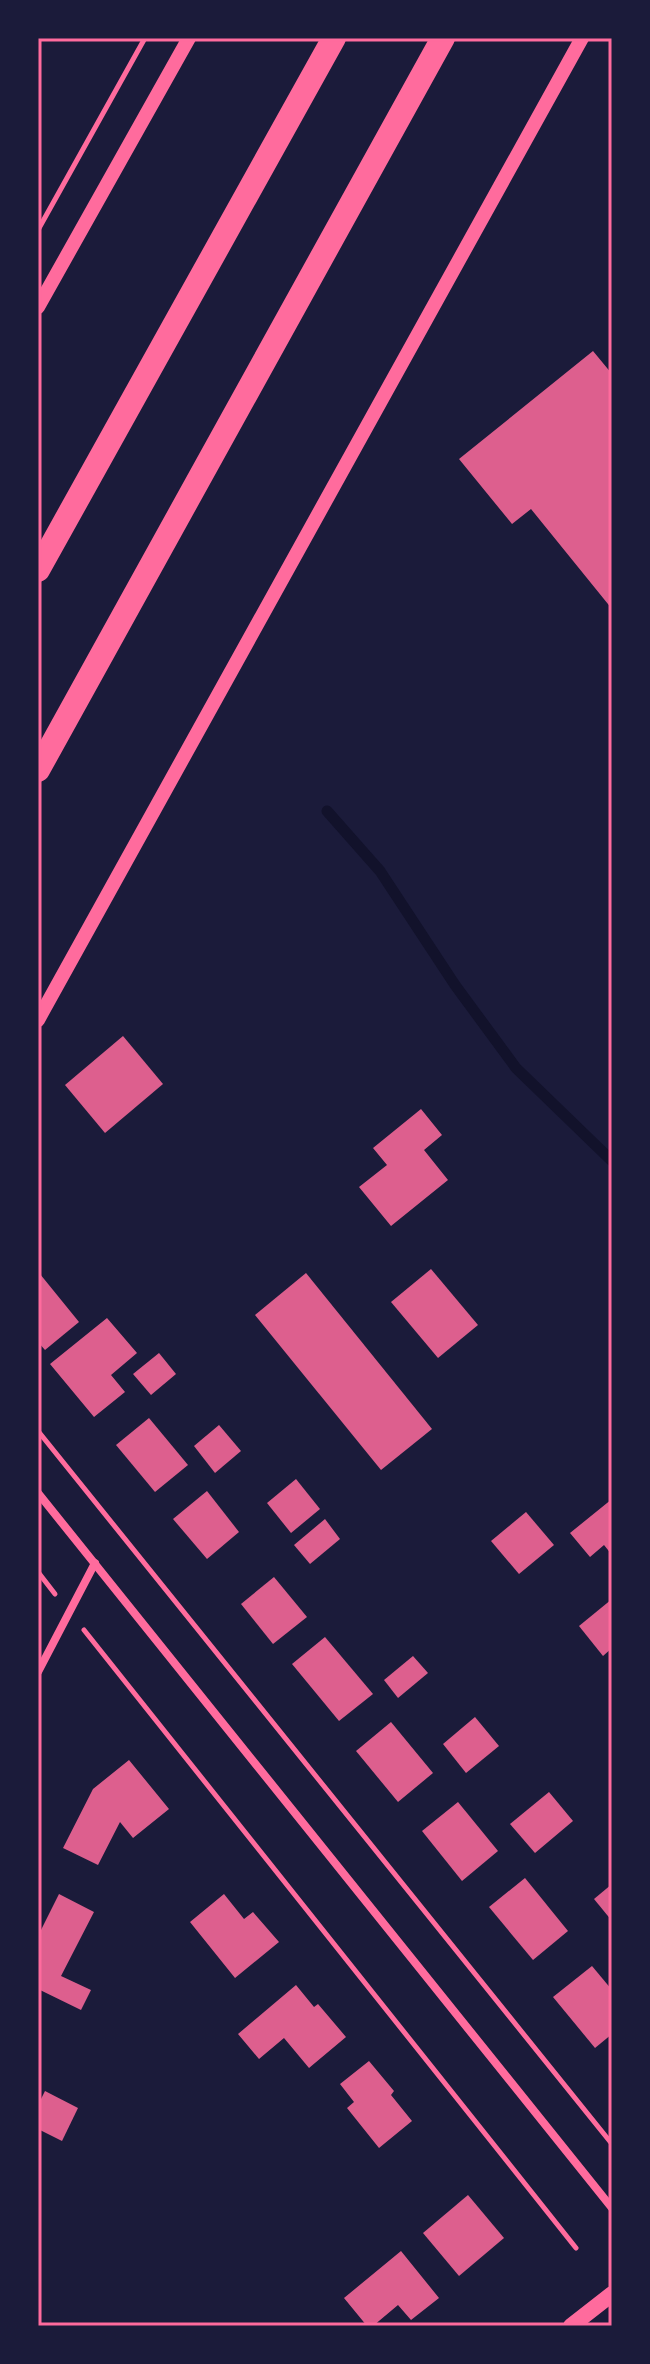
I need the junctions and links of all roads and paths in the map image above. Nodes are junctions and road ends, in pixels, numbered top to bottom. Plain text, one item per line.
1 (145, 38) edge
2 (189, 38) edge
3 (334, 38) edge
4 (443, 38) edge
5 (582, 38) edge
6 (38, 230) edge
7 (38, 307) edge
8 (38, 570) edge
9 (38, 770) edge
10 (38, 1020) edge
11 (38, 1431) edge
12 (38, 1493) edge
13 (95, 1563) junction
14 (38, 1572) edge
15 (69, 1611) junction
16 (38, 1672) edge
17 (612, 2144) edge
18 (612, 2208) edge
19 (576, 2248) dead end
20 (612, 2294) edge
21 (571, 2326) edge

1 - 6 path
2 - 7 street
3 - 8 highway
4 - 9 highway
5 - 10 street
11 - 17 path
12 - 13 street
13 - 15 street
13 - 18 street
14 - 15 path
15 - 16 street
15 - 19 path
20 - 21 main road

